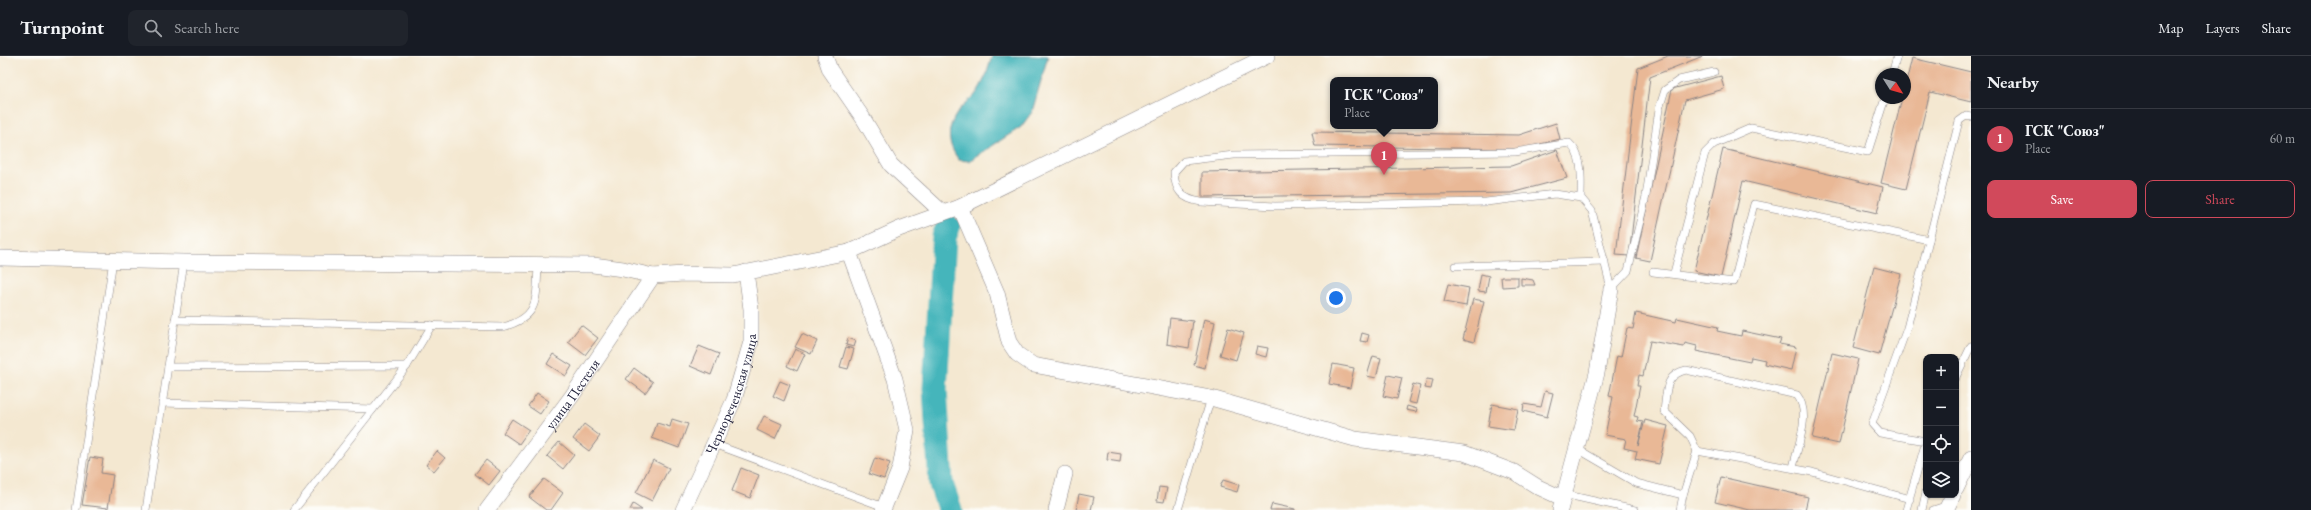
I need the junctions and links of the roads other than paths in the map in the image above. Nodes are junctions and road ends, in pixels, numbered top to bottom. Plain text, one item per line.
1 (825, 56) edge
2 (1268, 56) edge
3 (1897, 56) edge
4 (1894, 68) edge
5 (1714, 72) dead end
6 (1883, 104) edge
7 (1971, 117) edge
8 (1581, 198) junction
9 (960, 207) junction
10 (943, 213) junction
11 (1929, 240) junction
12 (849, 252) junction
13 (0, 258) edge
14 (113, 260) junction
15 (184, 262) junction
16 (1605, 262) junction
17 (538, 266) junction
18 (1455, 266) dead end
19 (746, 272) junction
20 (1653, 272) dead end
21 (1674, 273) junction
22 (653, 276) junction
23 (1611, 288) junction
24 (175, 320) junction
25 (432, 325) junction
26 (1971, 346) edge
27 (407, 366) junction
28 (168, 367) junction
29 (1959, 371) edge
30 (1211, 398) junction
31 (162, 403) junction
32 (373, 409) junction
33 (1923, 440) edge
34 (714, 444) junction
35 (1576, 448) junction
36 (1697, 451) junction
37 (1923, 452) edge
38 (1971, 458) edge
39 (1793, 468) junction
40 (1065, 474) dead end
41 (1959, 483) edge
42 (1683, 495) junction
43 (1925, 498) edge
44 (1910, 499) junction
45 (1562, 501) edge
46 (1949, 503) edge
47 (1610, 504) junction
48 (883, 508) edge
49 (76, 510) edge
50 (146, 510) edge
51 (294, 510) edge
52 (487, 510) edge
53 (683, 510) edge
54 (1056, 510) edge
55 (1178, 510) edge
56 (1605, 510) edge
57 (1635, 510) edge
58 (1680, 510) edge
59 (1906, 510) edge
60 (1922, 510) edge
61 (1933, 510) edge

1 - 10 street
2 - 9 street
3 - 4 lane
5 - 23 lane
6 - 21 lane
7 - 11 lane
8 - 8 lane
8 - 16 lane
9 - 10 street
9 - 30 street
10 - 12 street
11 - 21 lane
11 - 33 lane
12 - 19 street
12 - 48 street
13 - 14 street
14 - 15 street
14 - 49 lane
15 - 17 street
15 - 24 lane
16 - 18 lane
16 - 23 lane
17 - 22 street
17 - 25 lane
19 - 22 street
19 - 34 street, Чернореченская улица
20 - 21 lane
22 - 52 street, улица Пестеля
23 - 35 street
24 - 25 lane
24 - 28 lane
25 - 27 lane
26 - 29 lane
27 - 28 lane
27 - 32 lane
28 - 31 lane
30 - 45 street
30 - 55 lane
31 - 32 lane
31 - 50 lane
32 - 51 lane
34 - 48 lane
34 - 53 street, Чернореченская улица
35 - 42 lane
35 - 45 street
36 - 39 lane
36 - 39 lane
36 - 42 lane
37 - 44 lane
38 - 41 street
39 - 44 lane
40 - 54 street
42 - 58 lane
43 - 60 lane
44 - 59 lane
45 - 47 lane
46 - 61 lane
47 - 56 lane
47 - 57 lane

